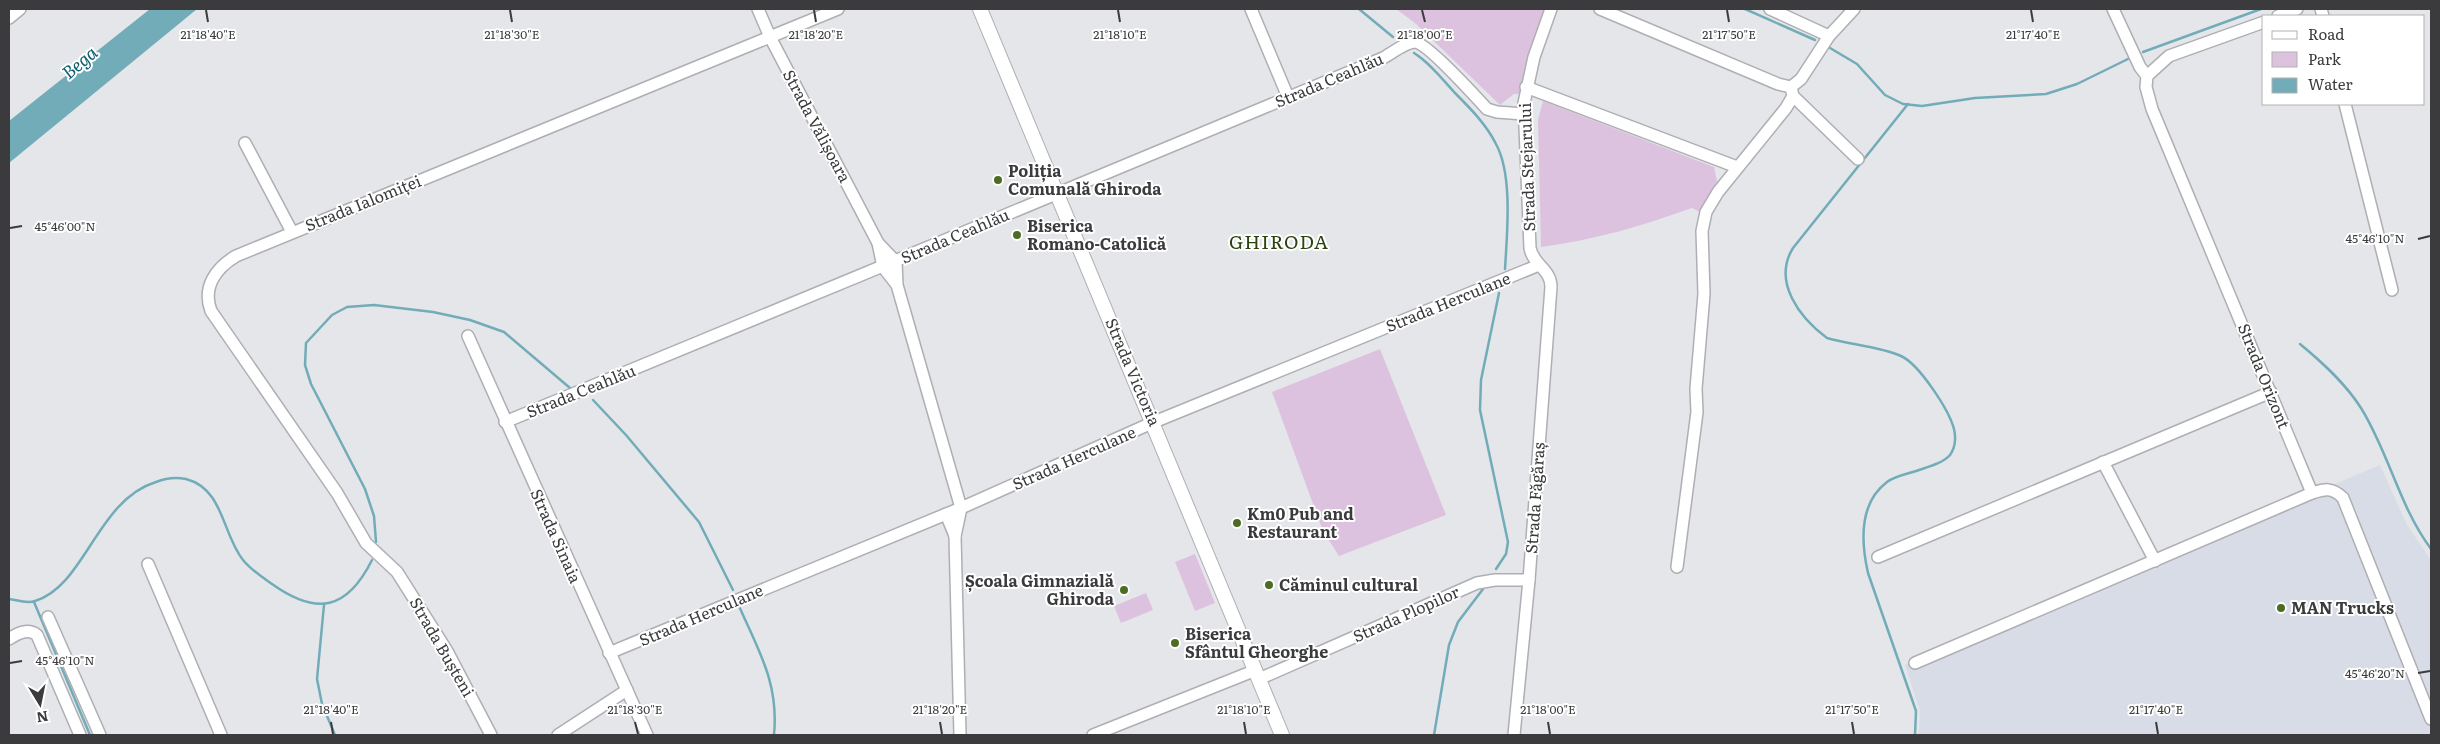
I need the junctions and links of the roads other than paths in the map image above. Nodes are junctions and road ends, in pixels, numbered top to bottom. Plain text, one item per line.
1 (20, 9) edge
2 (758, 9) edge
3 (838, 9) edge
4 (980, 9) edge
5 (1251, 9) edge
6 (1551, 9) edge
7 (1600, 9) edge
8 (1770, 9) edge
9 (1854, 9) edge
10 (2112, 9) edge
11 (2296, 9) edge
12 (2281, 15) edge
13 (9, 18) edge
14 (2262, 23) edge
15 (1829, 36) junction
16 (770, 37) junction
17 (2147, 76) junction
18 (1526, 87) junction
19 (1792, 91) junction
20 (1288, 97) junction
21 (2345, 105) edge
22 (1524, 114) junction
23 (245, 143) dead end
24 (1858, 160) dead end
25 (1737, 167) junction
26 (1057, 192) junction
27 (292, 232) junction
28 (889, 264) junction
29 (1540, 266) junction
30 (2392, 290) dead end
31 (468, 336) dead end
32 (2271, 392) junction
33 (505, 422) junction
34 (1154, 422) junction
35 (2102, 462) junction
36 (2312, 493) junction
37 (953, 511) junction
38 (954, 536) junction
39 (1878, 558) dead end
40 (2154, 560) junction
41 (386, 563) joint
42 (148, 564) dead end
43 (1677, 567) dead end
44 (1529, 580) junction
45 (48, 617) dead end
46 (9, 639) edge
47 (609, 653) junction
48 (1915, 663) dead end
49 (1258, 674) junction
50 (627, 690) junction
51 (2431, 719) edge
52 (80, 735) edge
53 (100, 735) edge
54 (222, 735) edge
55 (491, 735) edge
56 (558, 735) edge
57 (647, 735) edge
58 (960, 735) edge
59 (1092, 735) edge
60 (1282, 735) edge
61 (1514, 735) edge

1 - 13 street
2 - 16 street, Strada Vălișoara
3 - 16 street, Strada Ialomiței
4 - 26 street, Strada Victoria
5 - 20 street
6 - 18 street, Strada Stejarului
7 - 19 street
8 - 15 street
9 - 15 street
10 - 17 street, Strada Orizont
11 - 12 street
14 - 17 street
15 - 19 street
16 - 27 street, Strada Ialomiței
16 - 28 street, Strada Vălișoara
17 - 32 street, Strada Orizont
18 - 22 street, Strada Stejarului
18 - 25 street
19 - 24 street
19 - 25 street
20 - 22 street, Strada Ceahlău
20 - 26 street, Strada Ceahlău
21 - 30 street
22 - 29 street, Strada Stejarului
23 - 27 street
25 - 43 street
26 - 28 street, Strada Ceahlău
26 - 34 street, Strada Victoria
27 - 41 street, Strada Ialomiței
28 - 33 street, Strada Ceahlău
28 - 37 street
29 - 34 street, Strada Herculane
29 - 44 street, Strada Făgăraș
31 - 33 street, Strada Sinaia
32 - 35 street
32 - 36 street, Strada Orizont
33 - 47 street, Strada Sinaia
34 - 37 street, Strada Herculane
34 - 49 street, Strada Victoria
35 - 39 street
35 - 40 street
36 - 40 street
36 - 51 street
37 - 38 street
37 - 38 street
37 - 47 street, Strada Herculane
38 - 58 street
40 - 48 street
41 - 55 street, Strada Bușteni
42 - 54 street
44 - 49 street, Strada Plopilor
44 - 61 street, Strada Făgăraș
45 - 53 street
46 - 52 street
47 - 50 street, Strada Sinaia
49 - 59 street, Strada Plopilor
49 - 60 street, Strada Victoria
50 - 56 street
50 - 57 street, Strada Sinaia

